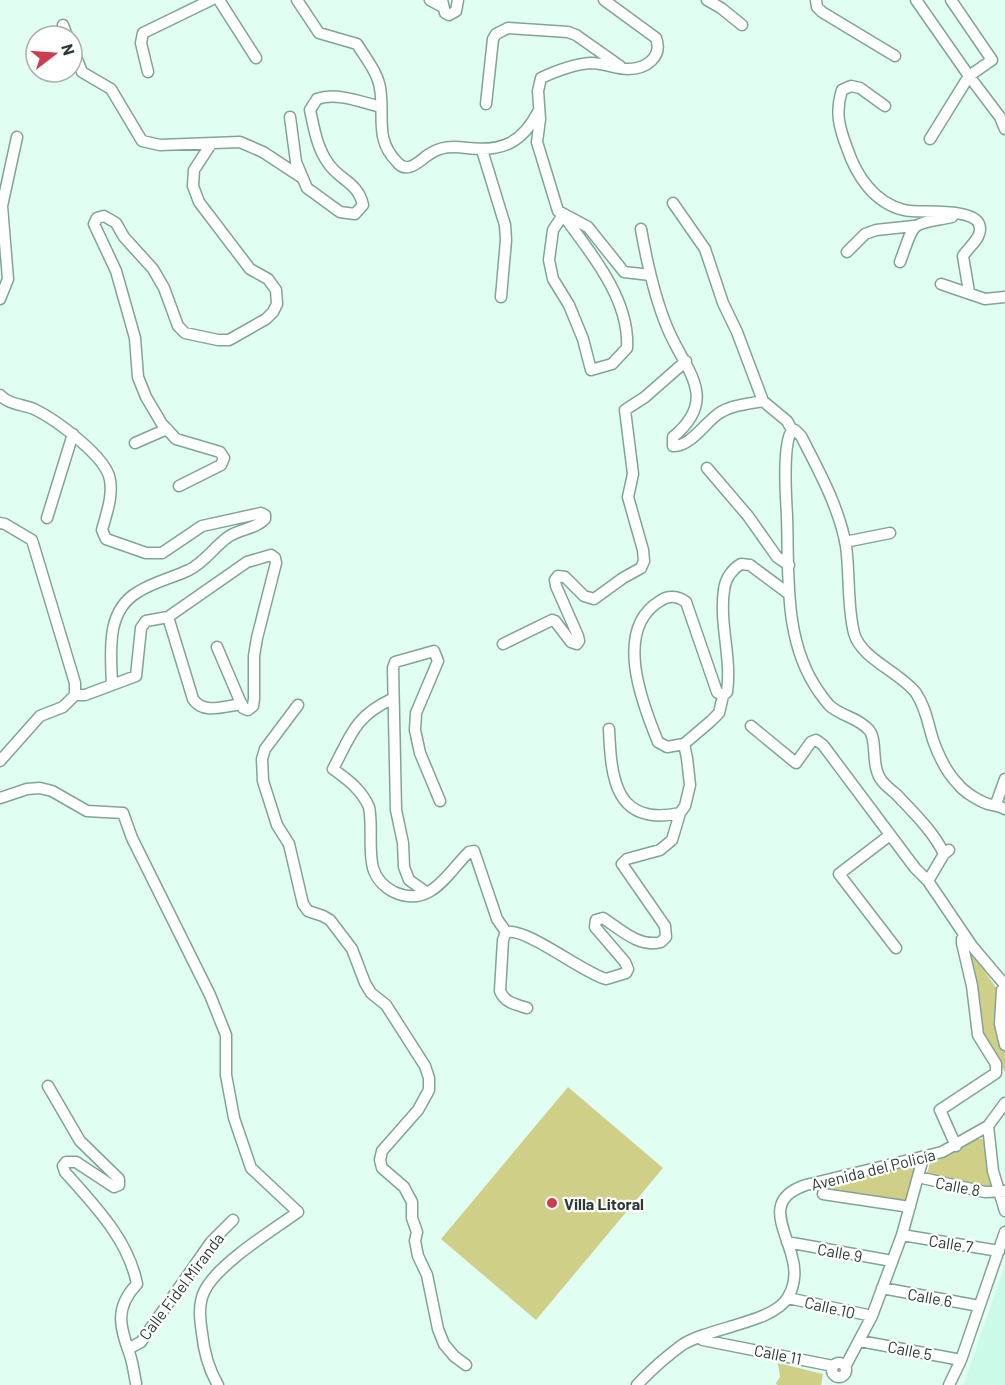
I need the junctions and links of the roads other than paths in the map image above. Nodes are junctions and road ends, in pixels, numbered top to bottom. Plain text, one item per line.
1 (211, 0) edge
2 (219, 0) edge
3 (297, 0) edge
4 (430, 0) edge
5 (458, 0) edge
6 (604, 0) edge
7 (707, 0) edge
8 (816, 0) edge
9 (916, 0) edge
10 (951, 0) edge
11 (442, 4) edge
12 (742, 25) dead end
13 (895, 56) dead end
14 (256, 58) dead end
15 (625, 69) junction
16 (148, 72) dead end
17 (84, 73) edge
18 (969, 76) junction
19 (486, 104) dead end
20 (885, 106) dead end
21 (381, 107) junction
22 (539, 109) junction
23 (290, 117) dead end
24 (1005, 129) edge
25 (17, 137) dead end
26 (930, 139) dead end
27 (211, 144) junction
28 (482, 150) junction
29 (301, 177) junction
30 (673, 203) dead end
31 (954, 214) junction
32 (564, 215) junction
33 (915, 226) junction
34 (641, 229) dead end
35 (847, 252) dead end
36 (900, 262) dead end
37 (650, 275) junction
38 (941, 284) dead end
39 (969, 292) junction
40 (501, 297) dead end
41 (1005, 297) edge
42 (0, 299) edge
43 (686, 361) junction
44 (0, 395) edge
45 (763, 401) junction
46 (167, 429) junction
47 (792, 430) junction
48 (73, 434) junction
49 (135, 443) dead end
50 (707, 468) dead end
51 (179, 486) dead end
52 (47, 518) dead end
53 (0, 523) edge
54 (890, 532) dead end
55 (845, 542) junction
56 (786, 564) junction
57 (775, 583) junction
58 (789, 594) junction
59 (168, 617) junction
60 (503, 644) dead end
61 (217, 647) dead end
62 (112, 685) junction
63 (75, 695) junction
64 (723, 696) junction
65 (392, 699) junction
66 (242, 704) junction
67 (298, 705) dead end
68 (751, 726) dead end
69 (609, 729) dead end
70 (684, 744) junction
71 (0, 761) edge
72 (1005, 779) edge
73 (0, 798) edge
74 (440, 801) dead end
75 (1000, 807) edge
76 (680, 813) junction
77 (890, 835) junction
78 (928, 881) junction
79 (426, 892) junction
80 (506, 932) junction
81 (965, 936) junction
82 (896, 948) dead end
83 (1005, 986) edge
84 (527, 1008) dead end
85 (1005, 1045) edge
86 (48, 1086) dead end
87 (1005, 1104) edge
88 (988, 1126) junction
89 (956, 1146) junction
90 (923, 1158) junction
91 (918, 1177) junction
92 (1002, 1191) edge
93 (823, 1194) dead end
94 (910, 1207) junction
95 (1005, 1210) edge
96 (233, 1220) dead end
97 (1005, 1232) edge
98 (902, 1235) junction
99 (787, 1242) junction
100 (999, 1251) junction
101 (892, 1261) junction
102 (882, 1288) junction
103 (788, 1298) junction
104 (979, 1306) junction
105 (872, 1316) junction
106 (722, 1328) junction
107 (700, 1338) junction
108 (860, 1341) junction
109 (722, 1344) junction
110 (128, 1349) junction
111 (961, 1360) junction
112 (466, 1365) dead end
113 (833, 1366) junction
114 (845, 1367) junction
115 (837, 1381) edge
116 (136, 1384) edge
117 (218, 1385) edge
118 (637, 1385) edge
119 (949, 1385) edge

1 - 16 street
2 - 14 street
3 - 21 street
4 - 11 street
5 - 11 street
6 - 15 street
7 - 12 street
8 - 13 street
9 - 18 street
10 - 18 street
15 - 19 street
15 - 22 street
17 - 27 street
18 - 24 street
18 - 26 street
20 - 31 street
21 - 28 street
21 - 29 street
22 - 28 street
22 - 32 street
23 - 29 street
25 - 42 street
27 - 29 street
27 - 46 street
28 - 40 street
30 - 45 street
31 - 33 street
31 - 39 street
32 - 32 street
32 - 37 street
33 - 35 street
33 - 36 street
34 - 37 street
37 - 43 street
38 - 39 street
39 - 41 street
43 - 45 street
43 - 60 street
44 - 48 street
45 - 47 street
46 - 49 street
46 - 51 street
47 - 55 street
47 - 56 street
48 - 52 street
48 - 62 street
50 - 56 street
53 - 63 street
54 - 55 street
55 - 75 street
56 - 57 street
56 - 58 street
57 - 58 street
57 - 64 street
58 - 78 street
59 - 62 street
59 - 66 street
59 - 66 street
61 - 66 street
62 - 63 street
63 - 71 street
64 - 70 street
64 - 70 street
65 - 74 street
65 - 79 street
65 - 79 street
67 - 112 street
68 - 77 street
69 - 76 street
70 - 76 street
72 - 75 street
73 - 117 street
76 - 80 street
77 - 78 street
77 - 82 street
78 - 81 street
79 - 80 street
80 - 84 street
81 - 83 street
81 - 89 street
83 - 85 street
86 - 110 street
87 - 88 street, Avenida del Policía
88 - 89 street, Avenida del Policía
88 - 92 street
89 - 90 street, Avenida del Policía
90 - 91 street
90 - 99 street, Avenida del Policía
91 - 92 street, Calle 8
91 - 94 street
92 - 95 street
93 - 94 street
94 - 98 street
96 - 110 street, Calle Fidel Miranda
97 - 100 street
98 - 100 street, Calle 7
98 - 101 street
99 - 101 street, Calle 9
99 - 103 street, Avenida del Policía
100 - 104 street
101 - 102 street
102 - 104 street, Calle 6
102 - 105 street
103 - 105 street, Calle 10
103 - 106 street
104 - 111 street
105 - 108 street
106 - 107 street
106 - 109 street
107 - 109 street, Calle 11
107 - 118 street
108 - 111 street, Calle 5
108 - 114 street
109 - 113 street, Calle 11
110 - 116 street
111 - 119 street
113 - 114 street
113 - 115 street
114 - 115 street

